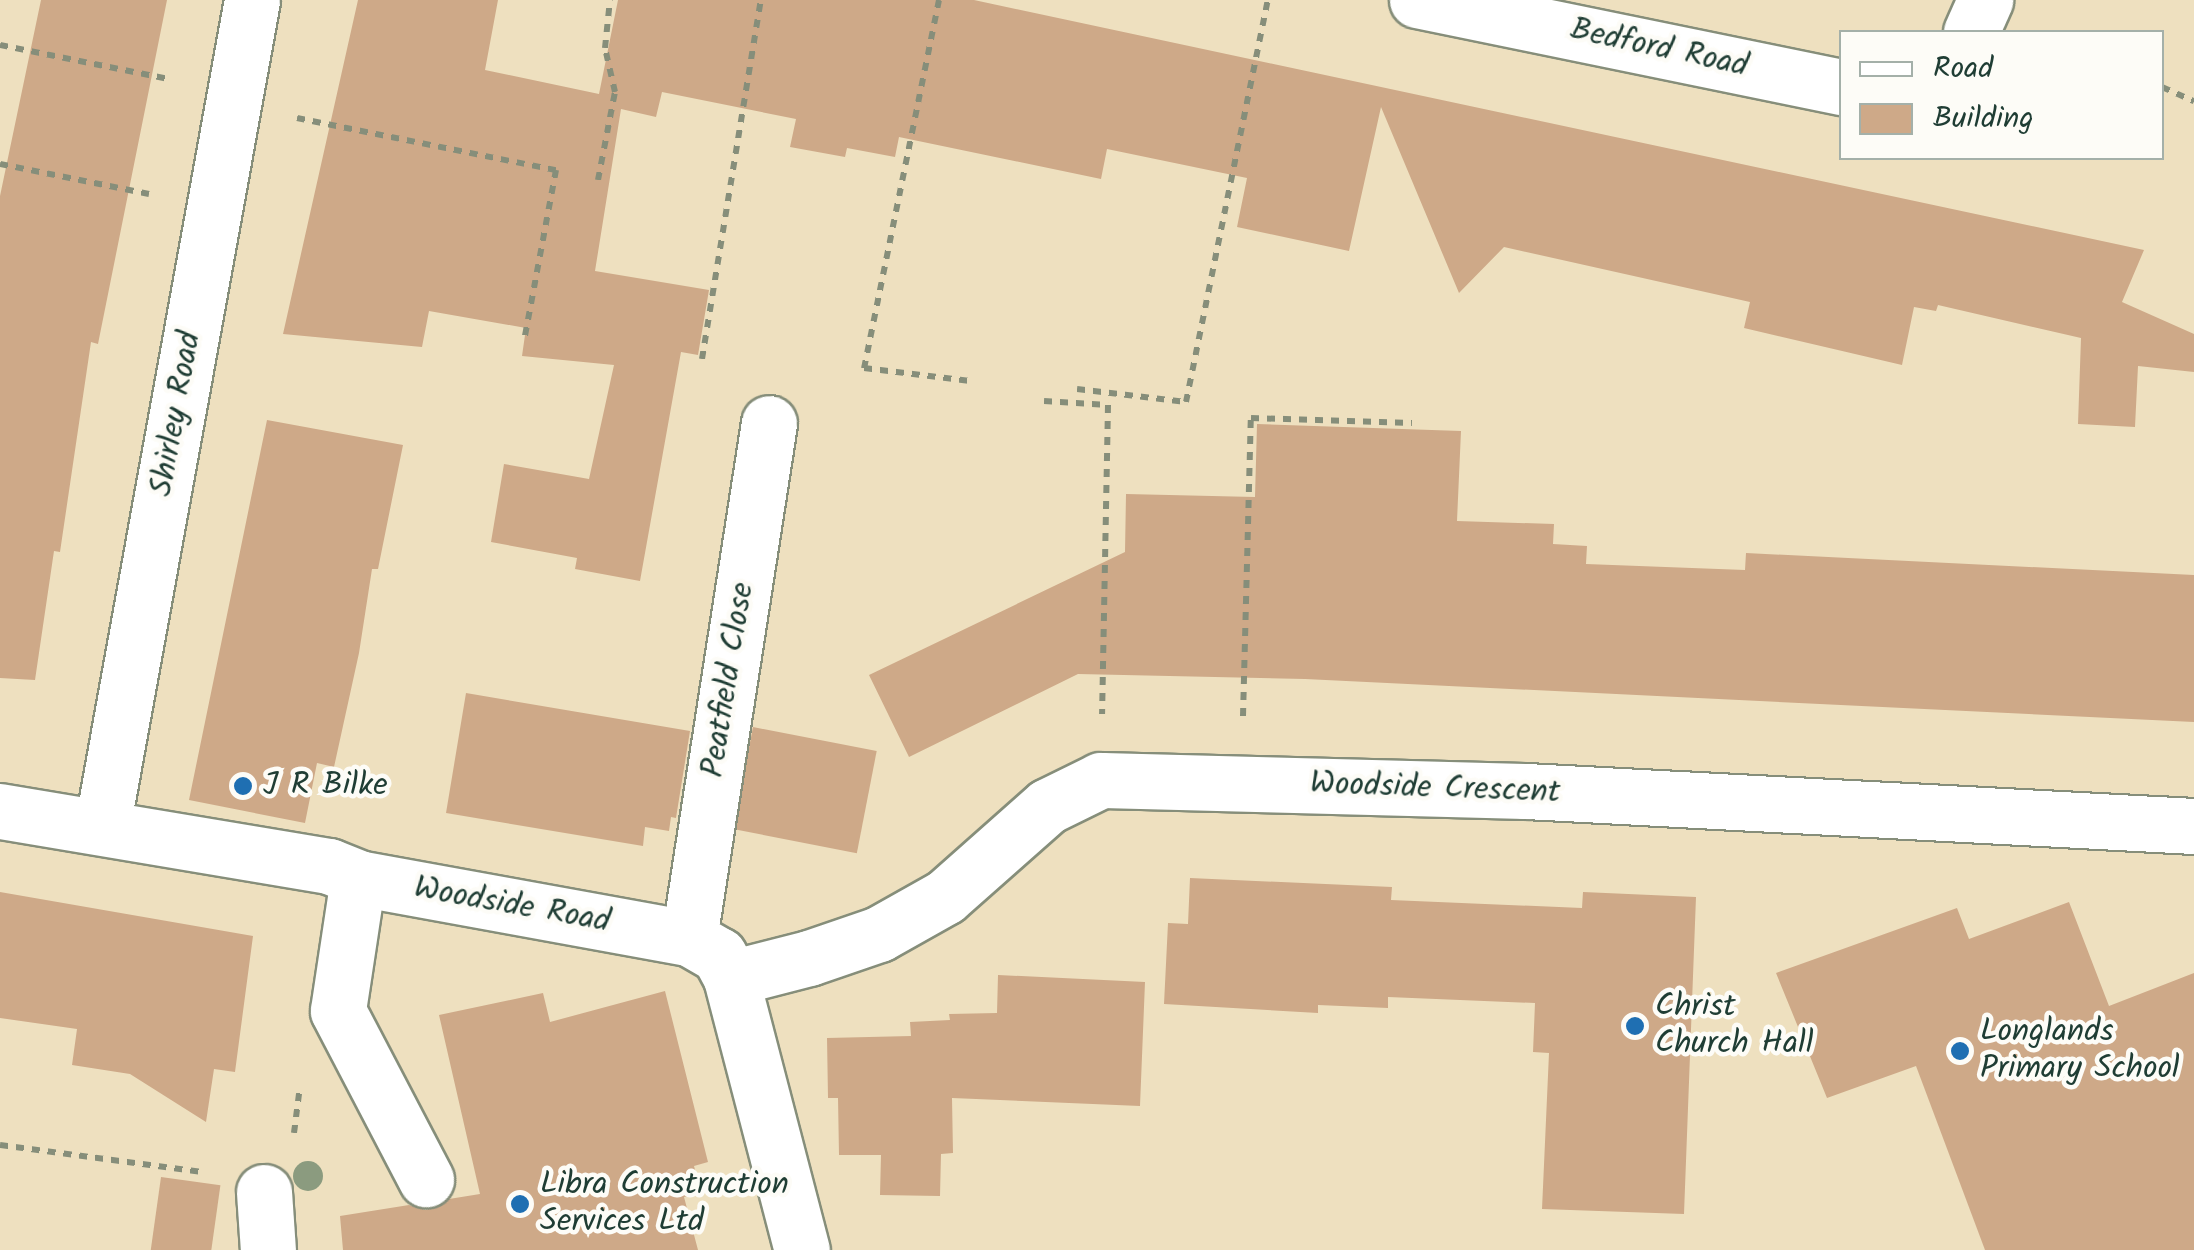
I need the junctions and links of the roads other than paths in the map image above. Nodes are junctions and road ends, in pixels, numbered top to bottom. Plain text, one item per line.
1 (252, 0) edge
2 (1417, 0) edge
3 (1984, 0) edge
4 (1972, 30) edge
5 (1839, 86) edge
6 (769, 423) dead end
7 (0, 811) edge
8 (2194, 826) edge
9 (102, 827) junction
10 (358, 878) junction
11 (688, 938) junction
12 (731, 978) junction
13 (426, 1179) dead end
14 (264, 1192) dead end
15 (268, 1250) edge
16 (802, 1250) edge

1 - 9 street, Shirley Road
2 - 5 street, Bedford Road
3 - 4 street
6 - 11 street, Peatfield Close
7 - 9 street, Woodside Road
8 - 12 street, Woodside Crescent
9 - 10 street, Woodside Road
10 - 11 street, Woodside Road
10 - 13 street
11 - 12 street, Woodside Road
12 - 16 street, Woodside Road
14 - 15 street

